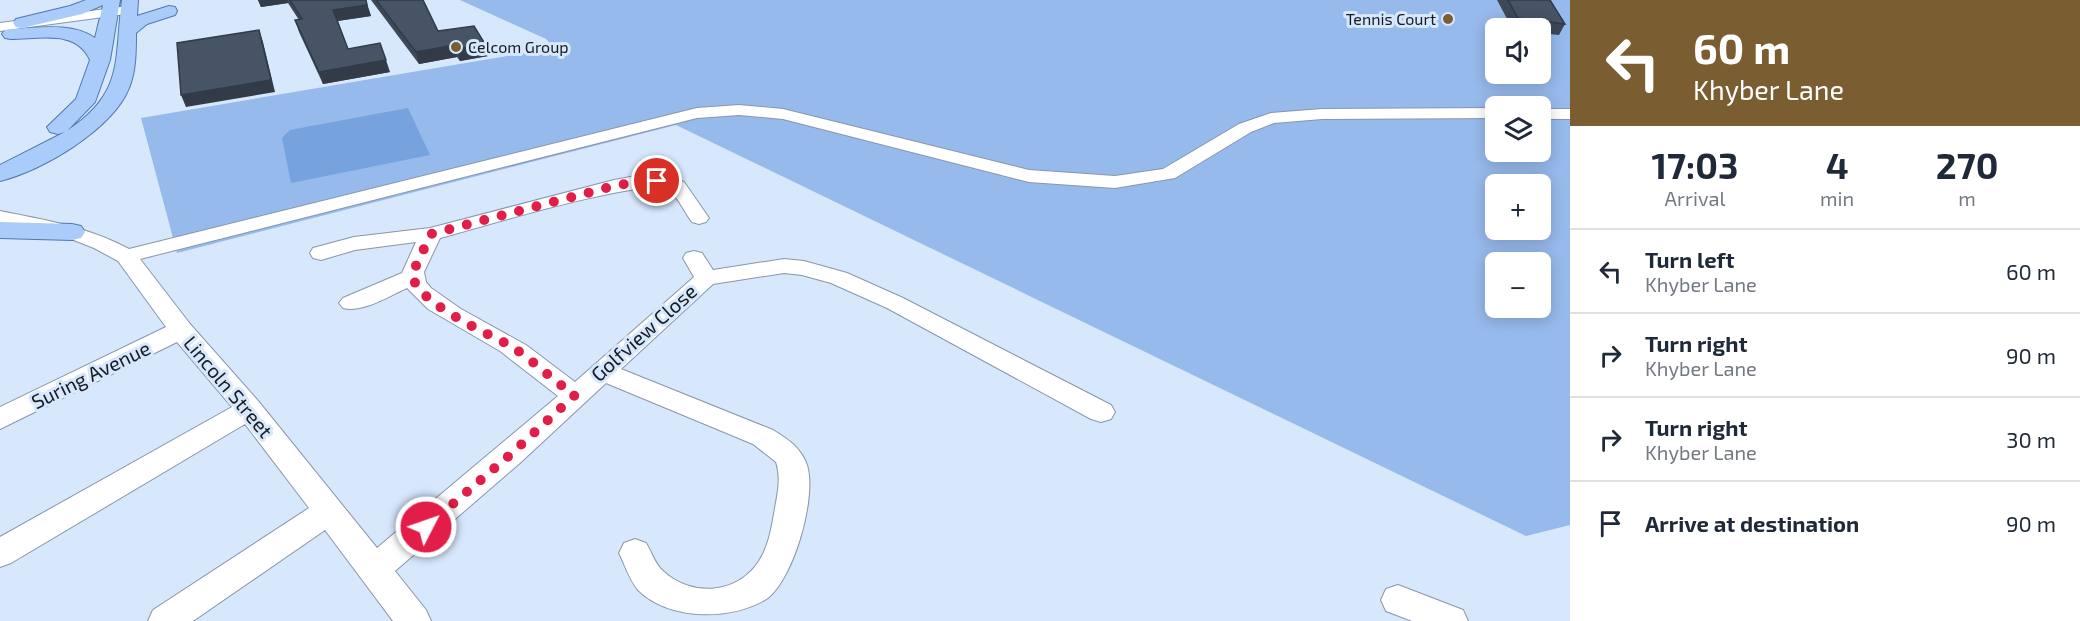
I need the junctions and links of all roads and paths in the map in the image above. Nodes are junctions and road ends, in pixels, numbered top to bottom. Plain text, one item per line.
1 (120, 10) edge
2 (6, 31) edge
3 (100, 60) junction
4 (1485, 113) edge
5 (1551, 114) edge
6 (1570, 114) edge
7 (0, 159) edge
8 (0, 174) edge
9 (0, 218) edge
10 (699, 218) dead end
11 (0, 230) edge
12 (72, 232) junction
13 (431, 234) junction
14 (321, 253) dead end
15 (126, 256) junction
16 (412, 277) junction
17 (351, 303) dead end
18 (181, 330) junction
19 (603, 372) junction
20 (575, 395) junction
21 (249, 409) junction
22 (1101, 412) dead end
23 (0, 419) edge
24 (327, 512) junction
25 (0, 552) edge
26 (636, 554) dead end
27 (375, 569) junction
28 (1398, 600) dead end
29 (165, 621) edge
30 (414, 621) edge
31 (1451, 621) edge

1 - 1 main road
1 - 2 main road
1 - 3 main road
1 - 8 main road
2 - 3 main road
3 - 7 main road
4 - 15 street
5 - 6 street
9 - 12 street, Lincoln Street
10 - 13 street
11 - 12 main road
12 - 15 street, Lincoln Street
13 - 14 street
13 - 16 street
15 - 18 street, Lincoln Street
16 - 17 street
16 - 20 street
18 - 21 street, Lincoln Street
18 - 23 street, Suring Avenue
19 - 20 street, Golfview Close
19 - 22 street, Golfview Close
19 - 26 street
20 - 27 street, Golfview Close
21 - 24 street, Lincoln Street
21 - 25 street
24 - 27 street, Lincoln Street
24 - 29 street
27 - 30 street, Lincoln Street
28 - 31 street

